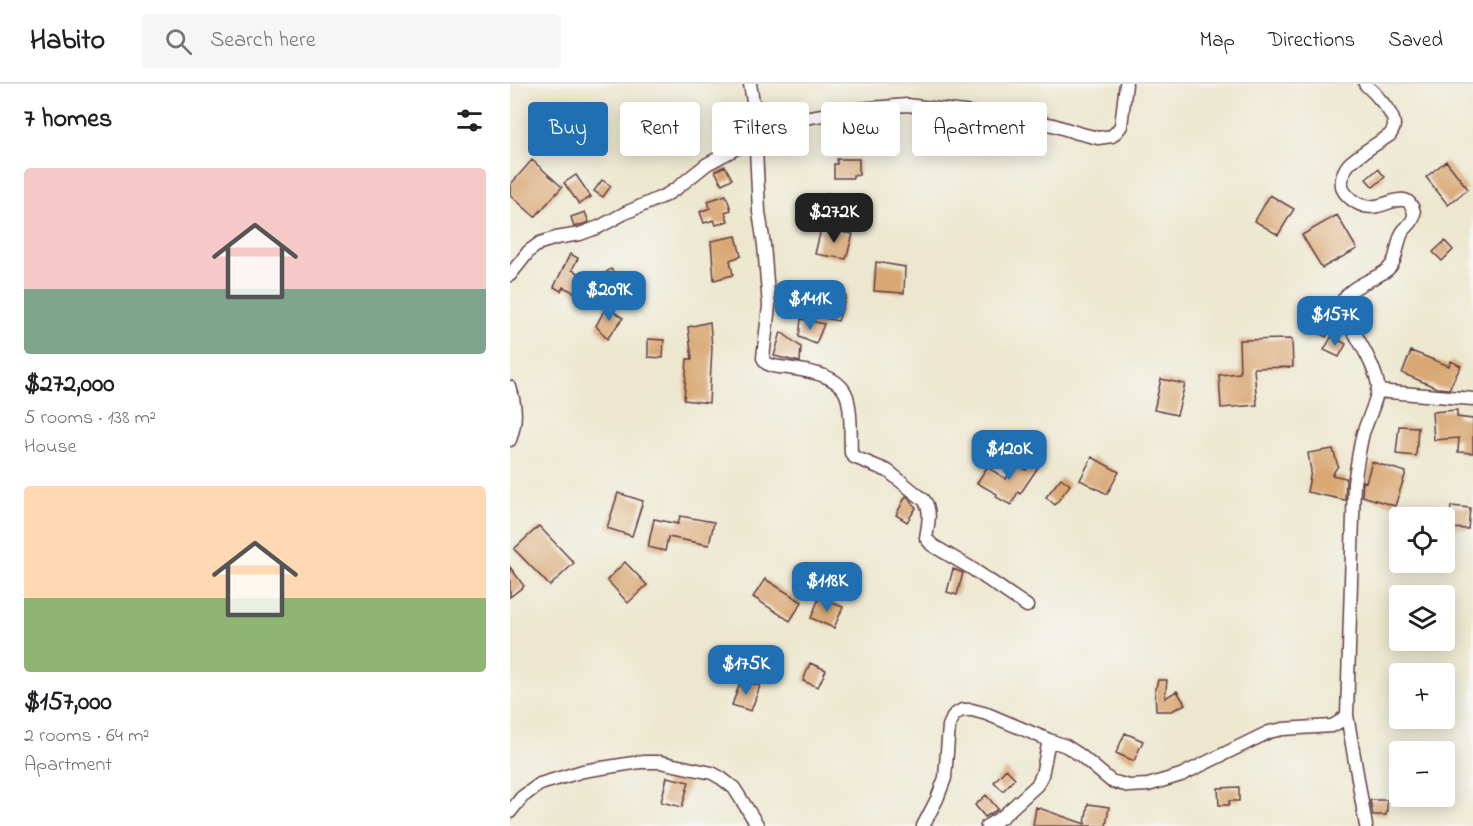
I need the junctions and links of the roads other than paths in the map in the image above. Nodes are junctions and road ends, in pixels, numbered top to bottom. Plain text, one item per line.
1 (750, 84) edge
2 (1126, 84) edge
3 (1370, 86) edge
4 (753, 102) edge
5 (809, 117) edge
6 (722, 156) edge
7 (756, 156) edge
8 (510, 275) edge
9 (510, 387) edge
10 (1377, 391) junction
11 (1473, 399) edge
12 (510, 440) edge
13 (1027, 606) dead end
14 (1347, 715) junction
15 (1049, 740) junction
16 (510, 812) edge
17 (758, 826) edge
18 (922, 826) edge
19 (987, 826) edge
20 (1366, 826) edge

1 - 4 street
2 - 5 street
3 - 10 street
6 - 8 street
7 - 13 street
9 - 12 street
10 - 11 street
10 - 14 street
14 - 15 street
14 - 20 street
15 - 18 street
15 - 19 street
16 - 17 street

